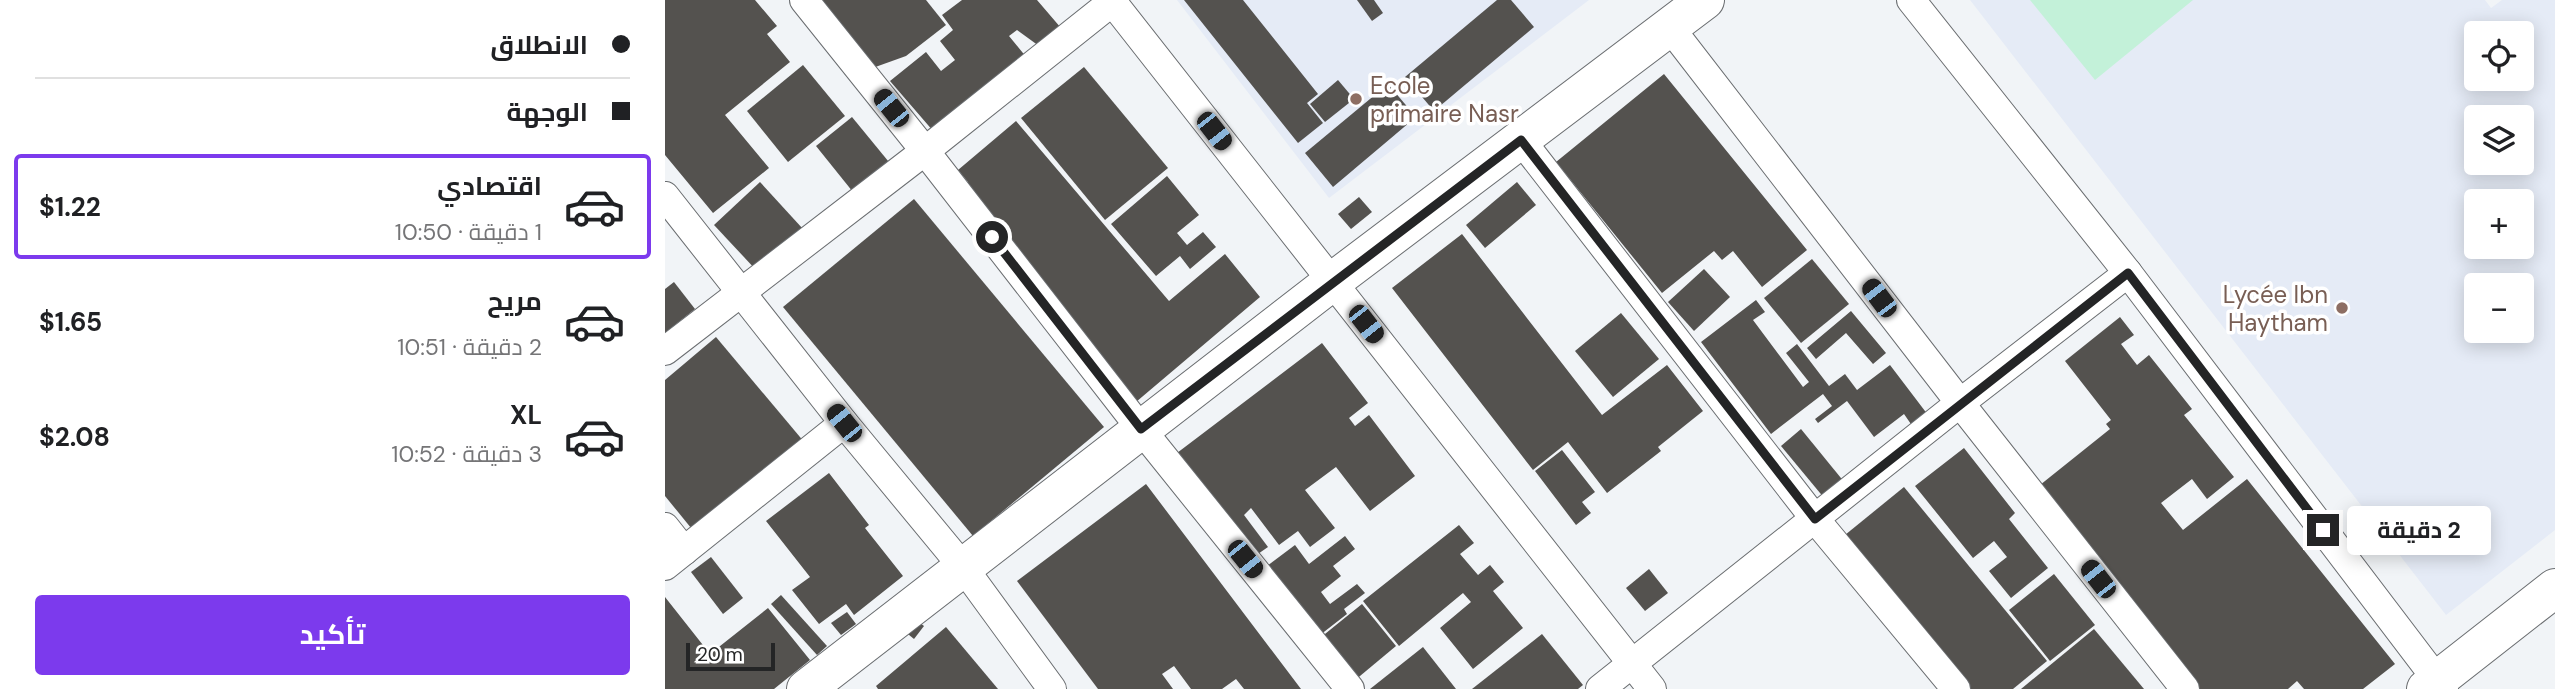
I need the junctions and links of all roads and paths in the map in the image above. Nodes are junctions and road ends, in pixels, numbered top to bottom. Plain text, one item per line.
1 (804, 0) edge
2 (1705, 0) edge
3 (1911, 0) edge
4 (1111, 1) edge
5 (1668, 25) junction
6 (1521, 140) junction
7 (925, 151) junction
8 (665, 196) edge
9 (2128, 273) junction
10 (1333, 281) junction
11 (741, 292) junction
12 (665, 351) edge
13 (1960, 403) junction
14 (844, 423) junction
15 (1141, 429) junction
16 (1815, 519) junction
17 (665, 527) edge
18 (674, 559) edge
19 (963, 567) junction
20 (2555, 588) edge
21 (1631, 664) junction
22 (2436, 686) edge
23 (806, 689) edge
24 (1052, 689) edge
25 (1350, 689) edge
26 (1600, 689) edge
27 (1652, 689) edge
28 (1956, 689) edge
29 (2185, 689) edge

1 - 7 street
2 - 5 street
3 - 9 street
4 - 7 street
4 - 10 street
5 - 6 street
5 - 13 street
6 - 10 street
6 - 16 street
7 - 11 street
7 - 15 street
8 - 11 street
9 - 13 street
9 - 22 street
10 - 15 street
10 - 21 street
11 - 12 street
11 - 14 street
13 - 16 street
13 - 29 street
14 - 18 street
14 - 19 street
15 - 19 street
15 - 25 street
16 - 21 street
16 - 28 street
17 - 18 street
19 - 23 street
19 - 24 street
20 - 22 street
21 - 26 street
21 - 27 street

